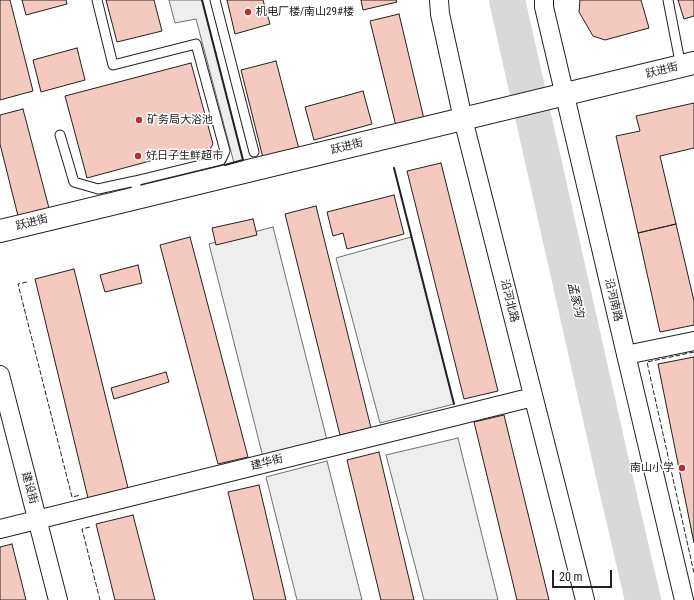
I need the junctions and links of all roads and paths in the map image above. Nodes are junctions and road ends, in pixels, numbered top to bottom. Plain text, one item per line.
1 (97, 0) edge
2 (215, 0) edge
3 (439, 0) edge
4 (544, 0) edge
5 (668, 0) edge
6 (687, 65) edge
7 (559, 96) junction
8 (464, 119) junction
9 (60, 135) dead end
10 (254, 152) dead end
11 (137, 189) junction
12 (0, 231) edge
13 (694, 341) edge
14 (626, 355) junction
15 (0, 375) edge
16 (533, 397) junction
17 (38, 519) junction
18 (0, 529) edge
19 (58, 600) edge
20 (585, 600) edge
21 (684, 600) edge

1 - 11 lane
2 - 10 lane
3 - 8 street, 沿河北路
4 - 7 street, 沿河南路
5 - 6 lane
6 - 7 street, 跃进街
7 - 8 street, 跃进街
7 - 14 street, 沿河南路
8 - 11 street, 跃进街
8 - 16 street, 沿河北路
9 - 11 lane
11 - 12 street, 跃进街
13 - 14 street
14 - 21 street, 沿河南路
15 - 17 street, 建设街
16 - 17 street, 建华街
16 - 20 street, 沿河北路
17 - 18 street, 建华街
17 - 19 street, 建设街

